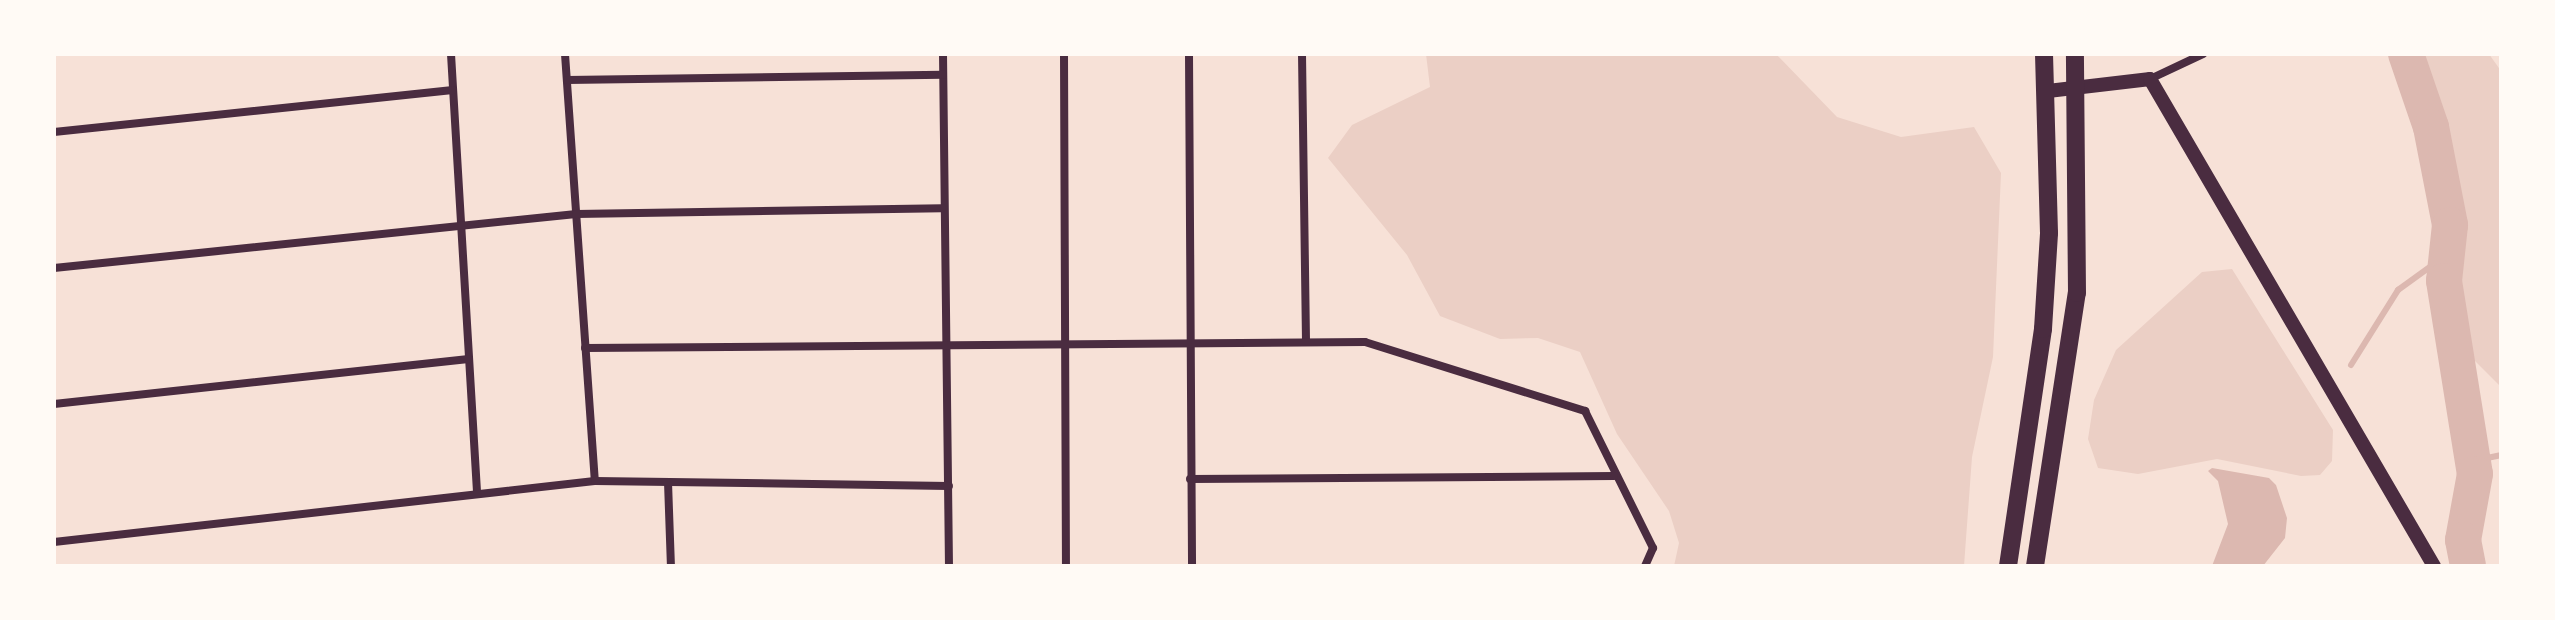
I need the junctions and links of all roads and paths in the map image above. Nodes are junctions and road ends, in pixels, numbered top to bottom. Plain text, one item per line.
1 (451, 54) edge
2 (565, 54) edge
3 (943, 54) edge
4 (1064, 54) edge
5 (1189, 54) edge
6 (1302, 54) edge
7 (2044, 54) edge
8 (2075, 54) edge
9 (2203, 54) edge
10 (943, 75) junction
11 (2150, 79) junction
12 (567, 80) junction
13 (2079, 89) junction
14 (453, 90) junction
15 (2048, 91) junction
16 (54, 132) edge
17 (942, 208) junction
18 (576, 214) junction
19 (461, 224) junction
20 (54, 268) edge
21 (1192, 342) junction
22 (1306, 342) junction
23 (1065, 345) junction
24 (945, 346) junction
25 (585, 348) junction
26 (469, 359) junction
27 (54, 404) edge
28 (1614, 476) junction
29 (1190, 479) junction
30 (595, 481) junction
31 (668, 482) junction
32 (949, 486) junction
33 (477, 492) junction
34 (54, 542) edge
35 (671, 566) edge
36 (949, 566) edge
37 (1066, 566) edge
38 (1192, 566) edge
39 (1645, 566) edge
40 (2008, 566) edge
41 (2035, 566) edge
42 (2434, 566) edge

1 - 14 street
2 - 12 street
3 - 10 street
4 - 23 street
5 - 21 street
6 - 22 street
7 - 15 main road
8 - 13 main road
9 - 11 street
10 - 12 street
10 - 17 street
11 - 13 street
11 - 42 street
12 - 18 street
13 - 15 street
13 - 41 main road
14 - 16 street
14 - 19 street
15 - 40 main road
17 - 18 street
17 - 24 street
18 - 19 street
18 - 25 street
19 - 20 street
19 - 26 street
21 - 22 street
21 - 23 street
21 - 29 street
22 - 28 street
23 - 24 street
23 - 37 street
24 - 25 street
24 - 32 street
25 - 30 street
26 - 27 street
26 - 33 street
28 - 29 street
28 - 39 street
29 - 38 street
30 - 31 street
30 - 33 street
31 - 32 street
31 - 35 street
32 - 36 street
33 - 34 street

